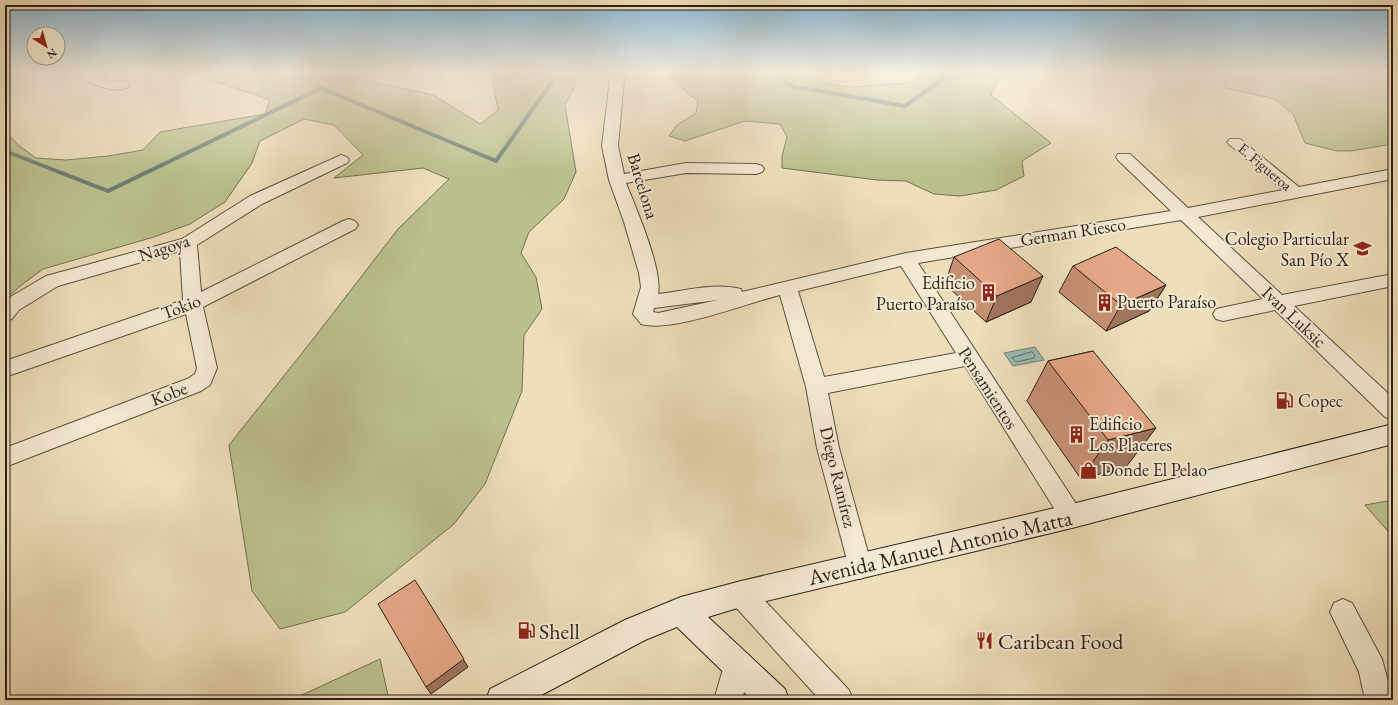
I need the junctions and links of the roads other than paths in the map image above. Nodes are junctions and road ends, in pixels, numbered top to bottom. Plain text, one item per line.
1 (614, 106) edge
2 (1235, 142) dead end
3 (1124, 157) dead end
4 (341, 160) dead end
5 (756, 170) dead end
6 (1393, 174) edge
7 (617, 180) junction
8 (1296, 193) junction
9 (1184, 214) junction
10 (349, 225) dead end
11 (188, 243) junction
12 (906, 259) junction
13 (1393, 280) edge
14 (787, 287) junction
15 (646, 302) joint
16 (1279, 303) junction
17 (193, 304) junction
18 (5, 314) edge
19 (1223, 314) dead end
20 (968, 358) junction
21 (5, 369) edge
22 (816, 387) junction
23 (1393, 411) edge
24 (1393, 434) edge
25 (5, 458) edge
26 (1072, 516) junction
27 (860, 567) junction
28 (741, 594) junction
29 (681, 611) junction
30 (1343, 612) dead end
31 (737, 664) junction
32 (501, 700) edge
33 (728, 700) edge
34 (774, 700) edge
35 (840, 700) edge
36 (1379, 700) edge

1 - 7 street, Barcelona
2 - 8 street, E. Figueroa
3 - 9 street, Ivan Luksic
4 - 11 street, Nagoya
5 - 7 street
6 - 8 street, German Riesco
7 - 15 street, Barcelona
8 - 9 street, German Riesco
9 - 12 street, German Riesco
9 - 16 street, Ivan Luksic
10 - 17 street, Tokio
11 - 17 street, Kobe
11 - 18 street, Nagoya
12 - 14 street, German Riesco
12 - 20 street, Pensamientos
13 - 16 street
14 - 15 street, German Riesco
14 - 22 street, Diego Ramírez
16 - 19 street
16 - 23 street, Ivan Luksic
17 - 21 street, Tokio
17 - 25 street, Kobe
20 - 22 street
20 - 26 street, Pensamientos
22 - 27 street, Diego Ramírez
24 - 26 main road, Avenida Manuel Antonio Matta
26 - 27 main road, Avenida Manuel Antonio Matta
27 - 28 main road, Avenida Manuel Antonio Matta
28 - 29 main road, Avenida Manuel Antonio Matta
28 - 35 street
29 - 31 main road
29 - 32 main road, Avenida Manuel Antonio Matta
30 - 36 street
31 - 33 street
31 - 34 main road

